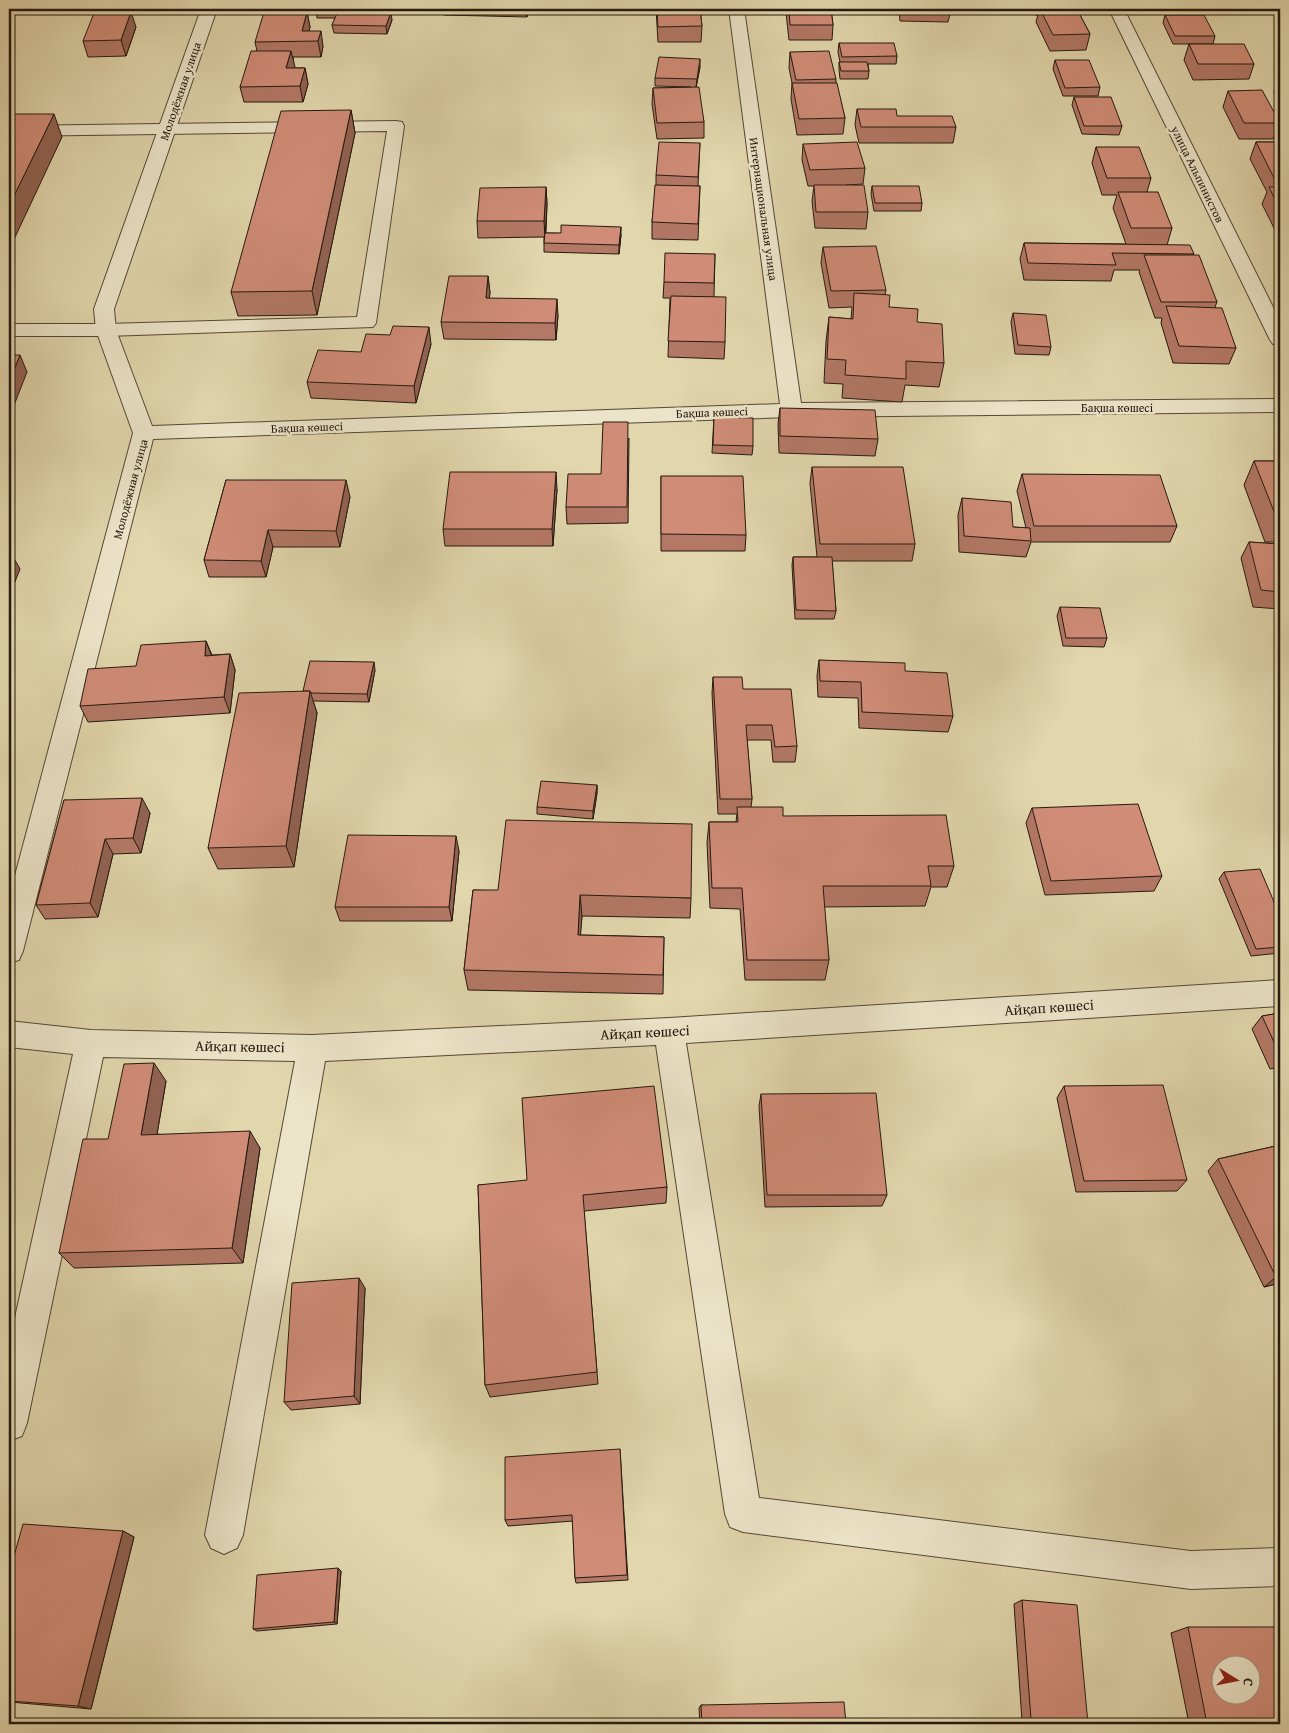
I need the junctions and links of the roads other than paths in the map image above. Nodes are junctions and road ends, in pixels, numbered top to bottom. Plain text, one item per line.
1 (209, 9) edge
2 (736, 9) edge
3 (1116, 9) edge
4 (167, 130) junction
5 (9, 131) edge
6 (9, 330) edge
7 (106, 330) junction
8 (1280, 340) edge
9 (1280, 406) edge
10 (791, 410) junction
11 (144, 433) junction
12 (9, 951) edge
13 (1280, 993) edge
14 (669, 1031) junction
15 (9, 1034) edge
16 (91, 1043) junction
17 (312, 1048) junction
18 (9, 1423) edge
19 (224, 1535) dead end
20 (1280, 1568) edge

1 - 4 street, Молодёжная улица
2 - 10 street, Интернациональная улица
3 - 8 street, улица Альпинистов
4 - 5 street
4 - 7 street, Молодёжная улица
4 - 7 street
6 - 7 street
7 - 11 street, Молодёжная улица
9 - 10 street, Бақша көшесі
10 - 11 street, Бақша көшесі
11 - 12 street, Молодёжная улица
13 - 14 street, Айқап көшесі
14 - 17 street, Айқап көшесі
14 - 20 street
15 - 16 street, Айқап көшесі
16 - 17 street, Айқап көшесі
16 - 18 street
17 - 19 street

